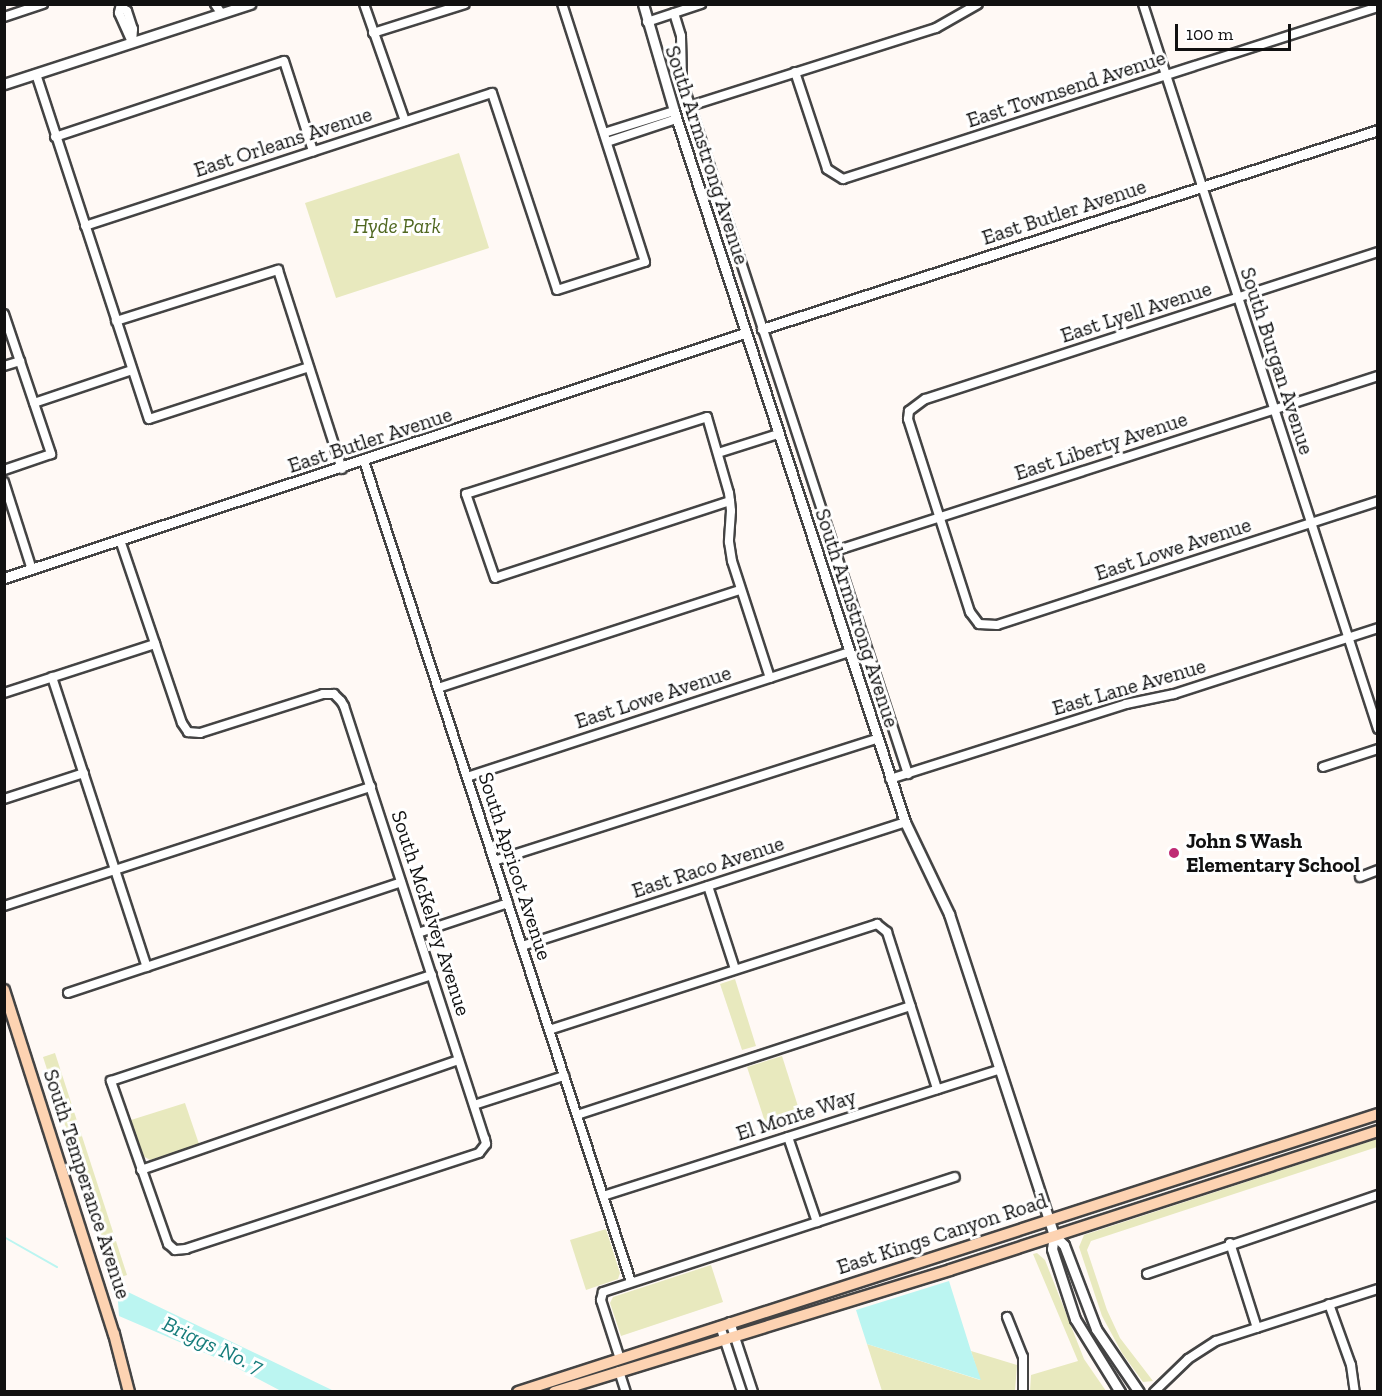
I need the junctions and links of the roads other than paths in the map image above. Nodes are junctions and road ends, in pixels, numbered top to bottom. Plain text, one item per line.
1 (43, 4) edge
2 (215, 4) edge
3 (250, 4) edge
4 (364, 4) edge
5 (465, 4) edge
6 (562, 4) edge
7 (643, 4) edge
8 (701, 4) edge
9 (978, 4) edge
10 (1143, 4) edge
11 (121, 6) edge
12 (1377, 7) edge
13 (221, 9) edge
14 (674, 13) junction
15 (4, 17) edge
16 (647, 22) junction
17 (373, 33) junction
18 (132, 42) junction
19 (795, 72) junction
20 (36, 74) junction
21 (1165, 76) junction
22 (4, 84) edge
23 (690, 106) junction
24 (675, 115) junction
25 (405, 121) junction
26 (1377, 130) edge
27 (604, 133) junction
28 (55, 137) junction
29 (607, 142) junction
30 (313, 151) junction
31 (1201, 187) junction
32 (85, 226) junction
33 (1377, 252) edge
34 (1238, 298) junction
35 (4, 314) edge
36 (116, 321) junction
37 (762, 329) junction
38 (745, 333) junction
39 (20, 361) junction
40 (4, 366) edge
41 (309, 367) junction
42 (132, 370) junction
43 (1377, 376) edge
44 (34, 403) junction
45 (1274, 409) junction
46 (778, 434) junction
47 (718, 453) junction
48 (364, 461) junction
49 (342, 469) junction
50 (4, 470) edge
51 (4, 482) edge
52 (730, 501) junction
53 (1377, 501) edge
54 (939, 518) junction
55 (1311, 523) junction
56 (120, 540) junction
57 (835, 552) junction
58 (32, 570) junction
59 (4, 578) edge
60 (741, 590) junction
61 (1377, 627) edge
62 (1348, 637) junction
63 (155, 644) junction
64 (850, 652) junction
65 (52, 677) junction
66 (770, 678) junction
67 (438, 688) junction
68 (4, 693) edge
69 (1377, 729) edge
70 (877, 739) junction
71 (1377, 749) edge
72 (1323, 767) dead end
73 (84, 773) junction
74 (908, 774) junction
75 (467, 777) junction
76 (890, 779) junction
77 (371, 787) junction
78 (4, 799) edge
79 (905, 822) junction
80 (494, 861) junction
81 (115, 870) junction
82 (1377, 870) edge
83 (1360, 876) dead end
84 (401, 882) junction
85 (708, 886) junction
86 (508, 903) junction
87 (4, 906) edge
88 (418, 933) junction
89 (522, 946) junction
90 (147, 967) junction
91 (735, 969) junction
92 (432, 975) junction
93 (4, 990) edge
94 (68, 993) dead end
95 (911, 1006) junction
96 (549, 1030) junction
97 (459, 1060) junction
98 (1000, 1069) junction
99 (564, 1076) junction
100 (937, 1089) junction
101 (474, 1105) junction
102 (1377, 1114) edge
103 (577, 1115) junction
104 (1377, 1131) edge
105 (788, 1137) junction
106 (141, 1170) junction
107 (955, 1177) dead end
108 (1377, 1195) edge
109 (603, 1196) junction
110 (1049, 1220) junction
111 (817, 1222) junction
112 (1054, 1235) junction
113 (1230, 1243) junction
114 (1147, 1274) dead end
115 (631, 1282) junction
116 (1377, 1289) edge
117 (1329, 1304) junction
118 (1007, 1317) dead end
119 (725, 1324) junction
120 (1257, 1328) junction
121 (729, 1337) junction
122 (620, 1359) junction
123 (619, 1371) junction
124 (129, 1392) edge
125 (518, 1392) edge
126 (554, 1392) edge
127 (626, 1392) edge
128 (742, 1392) edge
129 (753, 1392) edge
130 (1023, 1392) edge
131 (1120, 1392) edge
132 (1139, 1392) edge
133 (1154, 1392) edge
134 (1355, 1392) edge

1 - 15 street
2 - 13 street
3 - 13 street
4 - 17 street
5 - 17 street
6 - 27 street
7 - 16 street, South Armstrong Avenue
8 - 14 street
9 - 19 street
10 - 21 street, South Burgan Avenue
11 - 18 street
12 - 21 street, East Townsend Avenue
13 - 18 street
14 - 16 street
14 - 23 street, South Armstrong Avenue
16 - 24 street, South Armstrong Avenue
17 - 25 street
18 - 20 street
19 - 21 street, East Townsend Avenue
19 - 23 street
20 - 22 street
20 - 28 street
21 - 31 street, South Burgan Avenue
23 - 37 street, South Armstrong Avenue
24 - 27 street
24 - 29 street
24 - 38 street, South Armstrong Avenue
25 - 29 street, East Orleans Avenue
25 - 30 street, East Orleans Avenue
26 - 31 street, East Butler Avenue
27 - 29 street
28 - 30 street
28 - 32 street
30 - 32 street, East Orleans Avenue
31 - 34 street, South Burgan Avenue
31 - 37 street, East Butler Avenue
32 - 36 street
33 - 34 street, East Lyell Avenue
34 - 45 street, South Burgan Avenue
34 - 54 street, East Lyell Avenue
35 - 39 street
36 - 41 street
36 - 42 street
37 - 57 street, South Armstrong Avenue
38 - 46 street, South Armstrong Avenue
38 - 48 street, East Butler Avenue
39 - 40 street
39 - 44 street
41 - 42 street
41 - 49 street
42 - 44 street
43 - 45 street, East Liberty Avenue
44 - 50 street
45 - 54 street, East Liberty Avenue
45 - 55 street, South Burgan Avenue
46 - 47 street
46 - 64 street, South Armstrong Avenue
47 - 52 street
47 - 52 street
48 - 49 street, East Butler Avenue
48 - 67 street, South Apricot Avenue
49 - 56 street, East Butler Avenue
51 - 58 street
52 - 60 street
53 - 55 street, East Lowe Avenue
54 - 55 street, East Lowe Avenue
54 - 57 street, East Liberty Avenue
55 - 62 street, South Burgan Avenue
56 - 58 street, East Butler Avenue
56 - 63 street
57 - 74 street, South Armstrong Avenue
58 - 59 street, East Butler Avenue
60 - 66 street
60 - 67 street
61 - 62 street, East Lane Avenue
62 - 69 street, South Burgan Avenue
62 - 74 street, East Lane Avenue
63 - 65 street
63 - 77 street, South McKelvey Avenue
64 - 66 street, East Lowe Avenue
64 - 70 street, South Armstrong Avenue
65 - 68 street
65 - 73 street
66 - 75 street, East Lowe Avenue
67 - 75 street, South Apricot Avenue
70 - 76 street, South Armstrong Avenue
70 - 80 street
71 - 72 street
73 - 78 street
73 - 81 street
74 - 76 street, East Lane Avenue
75 - 80 street, South Apricot Avenue
76 - 79 street, South Armstrong Avenue
77 - 81 street
77 - 84 street, South McKelvey Avenue
79 - 85 street, East Raco Avenue
79 - 98 street, South Armstrong Avenue
80 - 86 street, South Apricot Avenue
81 - 87 street
81 - 90 street
82 - 83 street
84 - 88 street, South McKelvey Avenue
84 - 90 street
85 - 89 street, East Raco Avenue
85 - 91 street
86 - 88 street
86 - 89 street, South Apricot Avenue
88 - 92 street, South McKelvey Avenue
89 - 96 street, South Apricot Avenue
90 - 94 street
91 - 95 street
91 - 96 street
92 - 97 street, South McKelvey Avenue
92 - 106 street
93 - 124 main road, South Temperance Avenue
95 - 100 street
95 - 103 street
96 - 99 street, South Apricot Avenue
97 - 101 street, South McKelvey Avenue
97 - 106 street
98 - 100 street, El Monte Way
98 - 110 street, South Armstrong Avenue
99 - 101 street
99 - 103 street, South Apricot Avenue
100 - 105 street, El Monte Way
101 - 106 street, South McKelvey Avenue
102 - 110 main road, East Kings Canyon Road
103 - 109 street, South Apricot Avenue
104 - 112 main road, East Kings Canyon Road
105 - 109 street, El Monte Way
105 - 111 street
107 - 111 street
108 - 113 street
109 - 115 street, South Apricot Avenue
110 - 112 street, South Armstrong Avenue
110 - 119 main road, East Kings Canyon Road
111 - 115 street
112 - 121 main road, East Kings Canyon Road
112 - 131 street
112 - 132 street
113 - 114 street
113 - 120 street
115 - 122 street
116 - 117 street
117 - 120 street
117 - 134 street
118 - 130 street
119 - 121 street
119 - 122 main road, East Kings Canyon Road
120 - 133 street
121 - 123 main road, East Kings Canyon Road
121 - 128 street
121 - 129 street
122 - 125 main road, East Kings Canyon Road
122 - 126 main road
123 - 126 main road, East Kings Canyon Road
123 - 127 street

